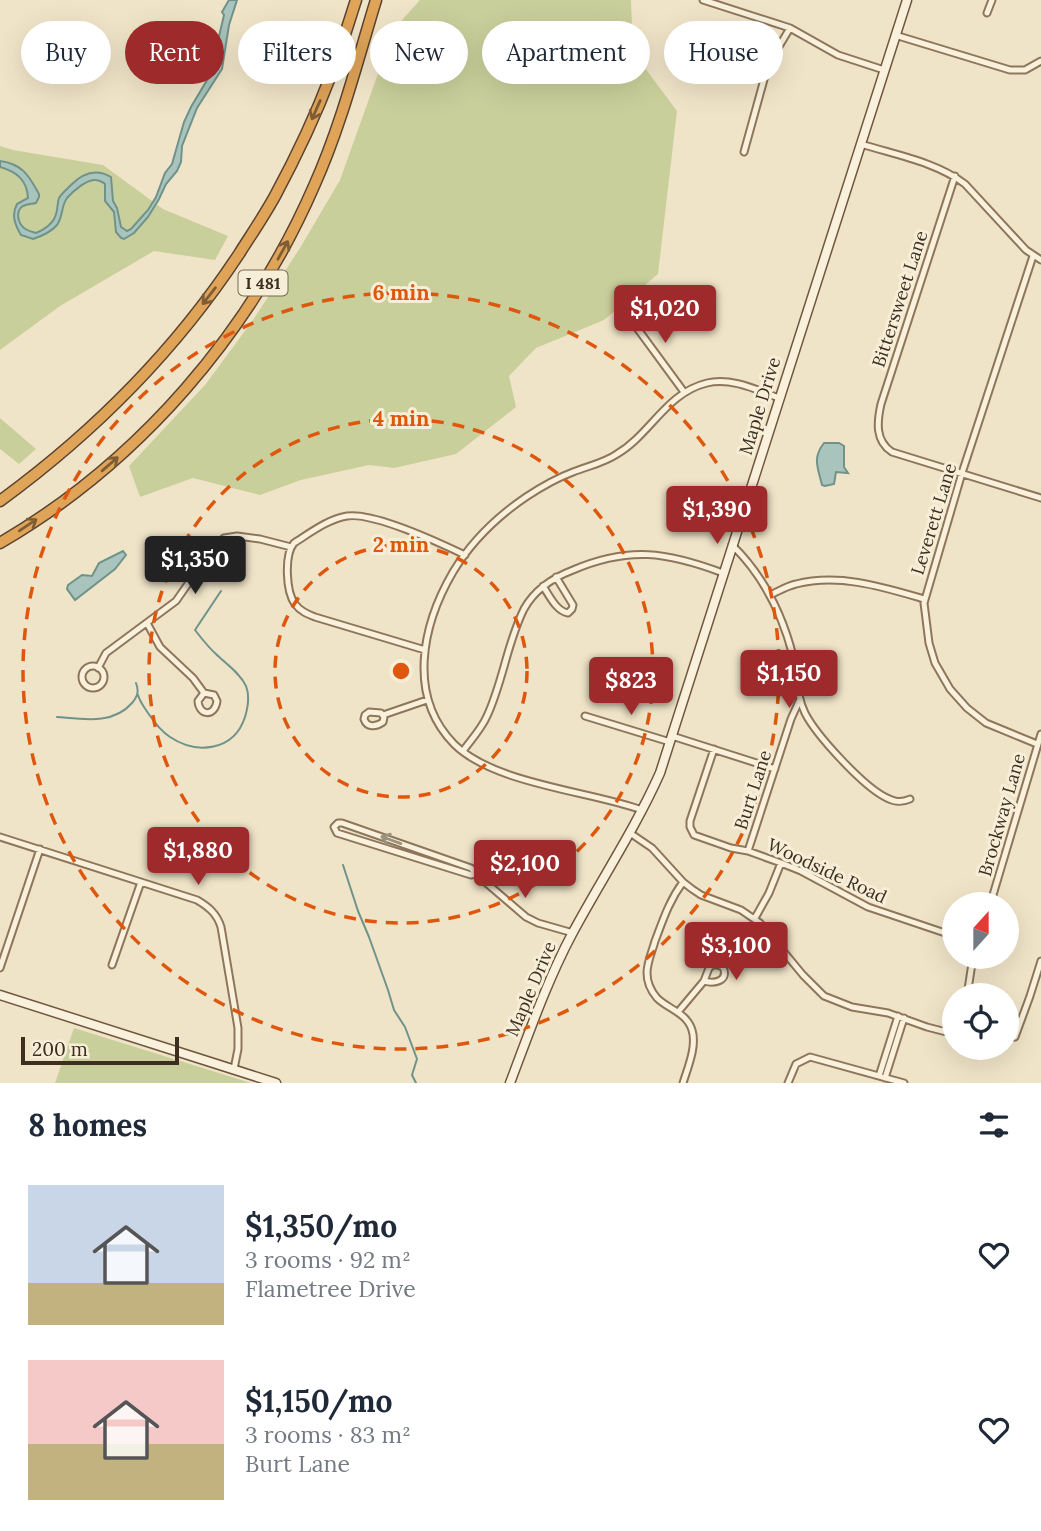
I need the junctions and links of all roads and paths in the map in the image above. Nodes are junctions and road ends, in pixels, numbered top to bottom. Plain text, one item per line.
1 (356, 0) edge
2 (376, 0) edge
3 (703, 0) edge
4 (906, 0) edge
5 (992, 0) edge
6 (988, 13) dead end
7 (790, 28) junction
8 (895, 35) junction
9 (1041, 61) edge
10 (884, 70) junction
11 (861, 144) junction
12 (744, 152) dead end
13 (955, 176) junction
14 (1033, 256) junction
15 (1041, 260) edge
16 (626, 313) dead end
17 (684, 392) junction
18 (779, 398) junction
19 (962, 473) junction
20 (1041, 498) edge
21 (0, 501) edge
22 (0, 543) edge
23 (732, 544) junction
24 (291, 547) junction
25 (465, 555) junction
26 (723, 573) junction
27 (556, 577) junction
28 (543, 586) junction
29 (770, 594) junction
30 (924, 599) junction
31 (147, 623) junction
32 (425, 650) junction
33 (98, 668) junction
34 (204, 693) dead end
35 (800, 699) junction
36 (427, 700) junction
37 (383, 715) dead end
38 (585, 716) dead end
39 (1041, 734) edge
40 (671, 739) junction
41 (1037, 744) junction
42 (714, 750) junction
43 (463, 751) junction
44 (775, 769) junction
45 (910, 799) dead end
46 (642, 810) junction
47 (630, 833) junction
48 (0, 837) edge
49 (40, 849) junction
50 (748, 851) junction
51 (431, 858) junction
52 (781, 863) junction
53 (141, 882) junction
54 (683, 883) junction
55 (994, 892) edge
56 (755, 918) junction
57 (942, 932) edge
58 (573, 933) junction
59 (1041, 961) edge
60 (112, 965) dead end
61 (0, 968) edge
62 (704, 981) dead end
63 (0, 995) edge
64 (678, 1012) junction
65 (901, 1017) junction
66 (1019, 1026) edge
67 (942, 1031) edge
68 (234, 1069) junction
69 (882, 1077) junction
70 (276, 1083) edge
71 (510, 1083) edge
72 (683, 1083) edge
73 (788, 1083) edge
74 (904, 1083) edge

1 -> 21 highway, I 481
22 -> 2 highway, I 481
3 - 7 street
4 - 8 street, Maple Drive
5 - 6 street
7 - 10 street
7 - 12 street
8 - 9 street
8 - 10 street, Maple Drive
10 - 11 street, Maple Drive
11 - 13 street
11 - 18 street, Maple Drive
13 - 14 street
13 - 19 street, Bittersweet Lane
14 - 15 street
14 - 19 street, Leverett Lane
16 - 17 street
17 - 18 street
17 - 25 street
18 - 23 street, Maple Drive
19 - 20 street
19 - 30 street, Leverett Lane
23 - 26 street, Maple Drive
23 - 29 street
24 - 25 street
24 - 31 street
24 - 32 street
25 - 32 street
26 - 27 street
26 - 40 street, Maple Drive
27 - 28 street
27 - 28 street
28 - 43 street
29 - 30 street
29 - 35 street
30 - 41 street, Leverett Lane
31 - 33 street
31 - 34 street
32 - 36 street
33 - 33 street
35 - 44 street, Burt Lane
35 - 45 street
36 - 37 street
36 - 43 street
38 - 40 street
39 - 41 street, Brockway Lane
40 - 42 street
40 - 46 street, Maple Drive
41 - 55 street, Brockway Lane
42 - 44 street
42 - 50 street, Woodside Road
43 - 46 street
44 - 50 street, Burt Lane
46 - 47 street, Maple Drive
47 - 54 street
47 - 58 street, Maple Drive
48 - 49 street
49 - 53 street
49 - 61 street
50 - 52 street, Woodside Road
51 -> 51 street
51 - 58 street
52 - 56 street
52 - 57 street, Woodside Road
53 - 60 street
53 - 68 street
54 - 56 street
54 - 64 street
56 - 65 street
58 - 71 street, Maple Drive
59 - 66 street
62 - 64 street
63 - 68 street
64 - 72 street
65 - 67 street
65 - 69 street
68 - 70 street
69 - 73 street
69 - 74 street

